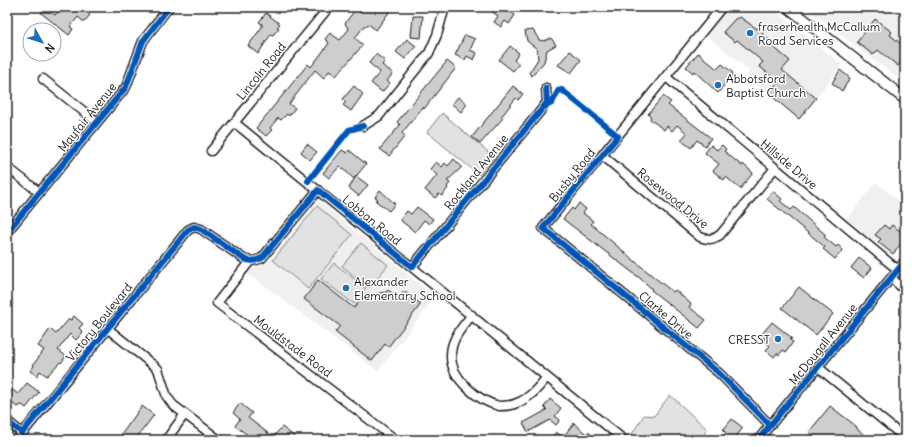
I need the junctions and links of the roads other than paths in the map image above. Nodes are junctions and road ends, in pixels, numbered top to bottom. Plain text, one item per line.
1 (169, 7) edge
2 (329, 7) edge
3 (445, 7) edge
4 (722, 7) edge
5 (788, 7) edge
6 (666, 77) junction
7 (43, 79) dead end
8 (546, 91) dead end
9 (905, 98) edge
10 (97, 122) junction
11 (235, 123) junction
12 (362, 126) dead end
13 (212, 151) dead end
14 (602, 155) junction
15 (7, 167) edge
16 (775, 168) junction
17 (318, 190) junction
18 (39, 192) junction
19 (543, 228) joint
20 (7, 232) edge
21 (250, 261) junction
22 (905, 261) edge
23 (412, 267) junction
24 (898, 270) junction
25 (891, 278) junction
26 (905, 290) edge
27 (472, 315) junction
28 (108, 328) junction
29 (818, 368) junction
30 (547, 377) junction
31 (185, 414) junction
32 (7, 421) edge
33 (770, 425) junction
34 (22, 433) junction
35 (905, 438) edge
36 (17, 440) edge
37 (166, 440) edge
38 (220, 440) edge
39 (396, 440) edge
40 (624, 440) edge
41 (758, 440) edge

1 - 10 street, Mayfair Avenue
2 - 11 street, Lincoln Road
3 - 12 street
4 - 6 street, Busby Road
5 - 9 main road
6 - 14 street, Busby Road
6 - 16 street, Hillside Drive
7 - 10 street
8 - 23 street, Rockland Avenue
10 - 18 street, Mayfair Avenue
11 - 13 street, Lincoln Road
11 - 17 street, Lobban Road
14 - 16 street, Rosewood Drive
14 - 19 street, Busby Road
15 - 18 street
16 - 24 street, Hillside Drive
17 - 21 street
17 - 23 street, Lobban Road
18 - 20 street, Mayfair Avenue
19 - 33 street, Clarke Drive
21 - 28 street, Victory Boulevard
21 - 39 street, Mouldstade Road
22 - 24 street, McDougall Avenue
23 - 27 street, Lobban Road
24 - 25 street, McDougall Avenue
25 - 26 street
25 - 29 street, McDougall Avenue
27 - 30 street, Lobban Road
27 - 30 street
28 - 31 street
28 - 34 street, Victory Boulevard
29 - 33 street, McDougall Avenue
29 - 35 street
30 - 40 street, Lobban Road
31 - 37 street
31 - 38 street
32 - 34 street
33 - 41 street, McDougall Avenue
34 - 36 street, Victory Boulevard

